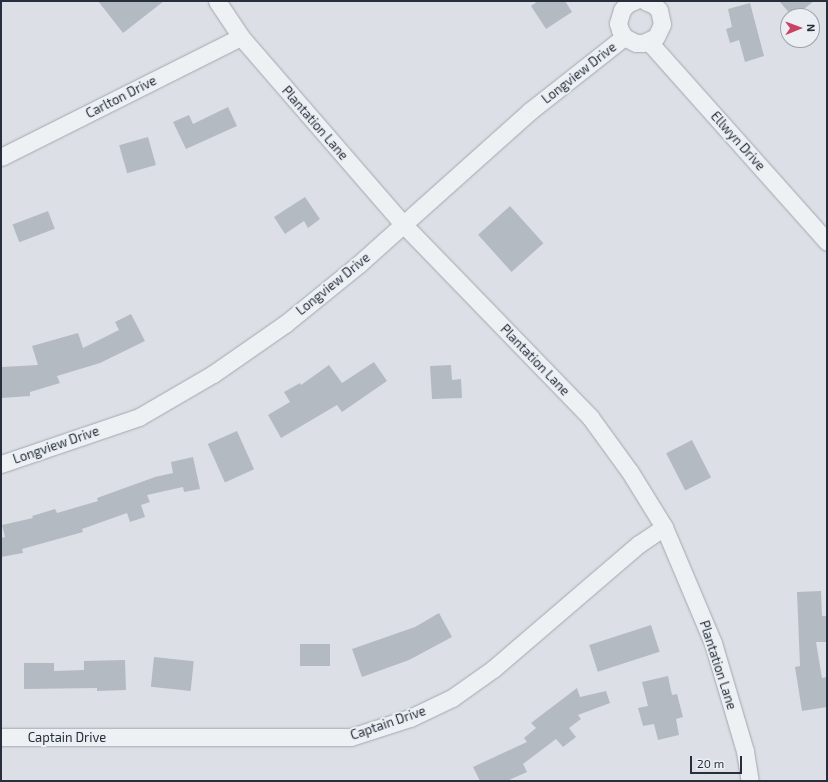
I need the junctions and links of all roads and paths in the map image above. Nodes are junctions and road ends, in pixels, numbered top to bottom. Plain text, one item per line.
1 (217, 1) edge
2 (656, 3) edge
3 (624, 4) edge
4 (241, 37) junction
5 (624, 37) junction
6 (649, 42) junction
7 (1, 157) edge
8 (403, 224) junction
9 (827, 242) edge
10 (1, 464) edge
11 (664, 527) junction
12 (1, 738) edge
13 (750, 781) edge

1 - 4 street, Plantation Lane
2 - 6 street
3 - 5 street
4 - 7 street, Carlton Drive
4 - 8 street, Plantation Lane
5 - 6 street
5 - 8 street, Longview Drive
6 - 9 street, Ellwyn Drive
8 - 10 street, Longview Drive
8 - 11 street, Plantation Lane
11 - 12 street, Captain Drive
11 - 13 street, Plantation Lane

